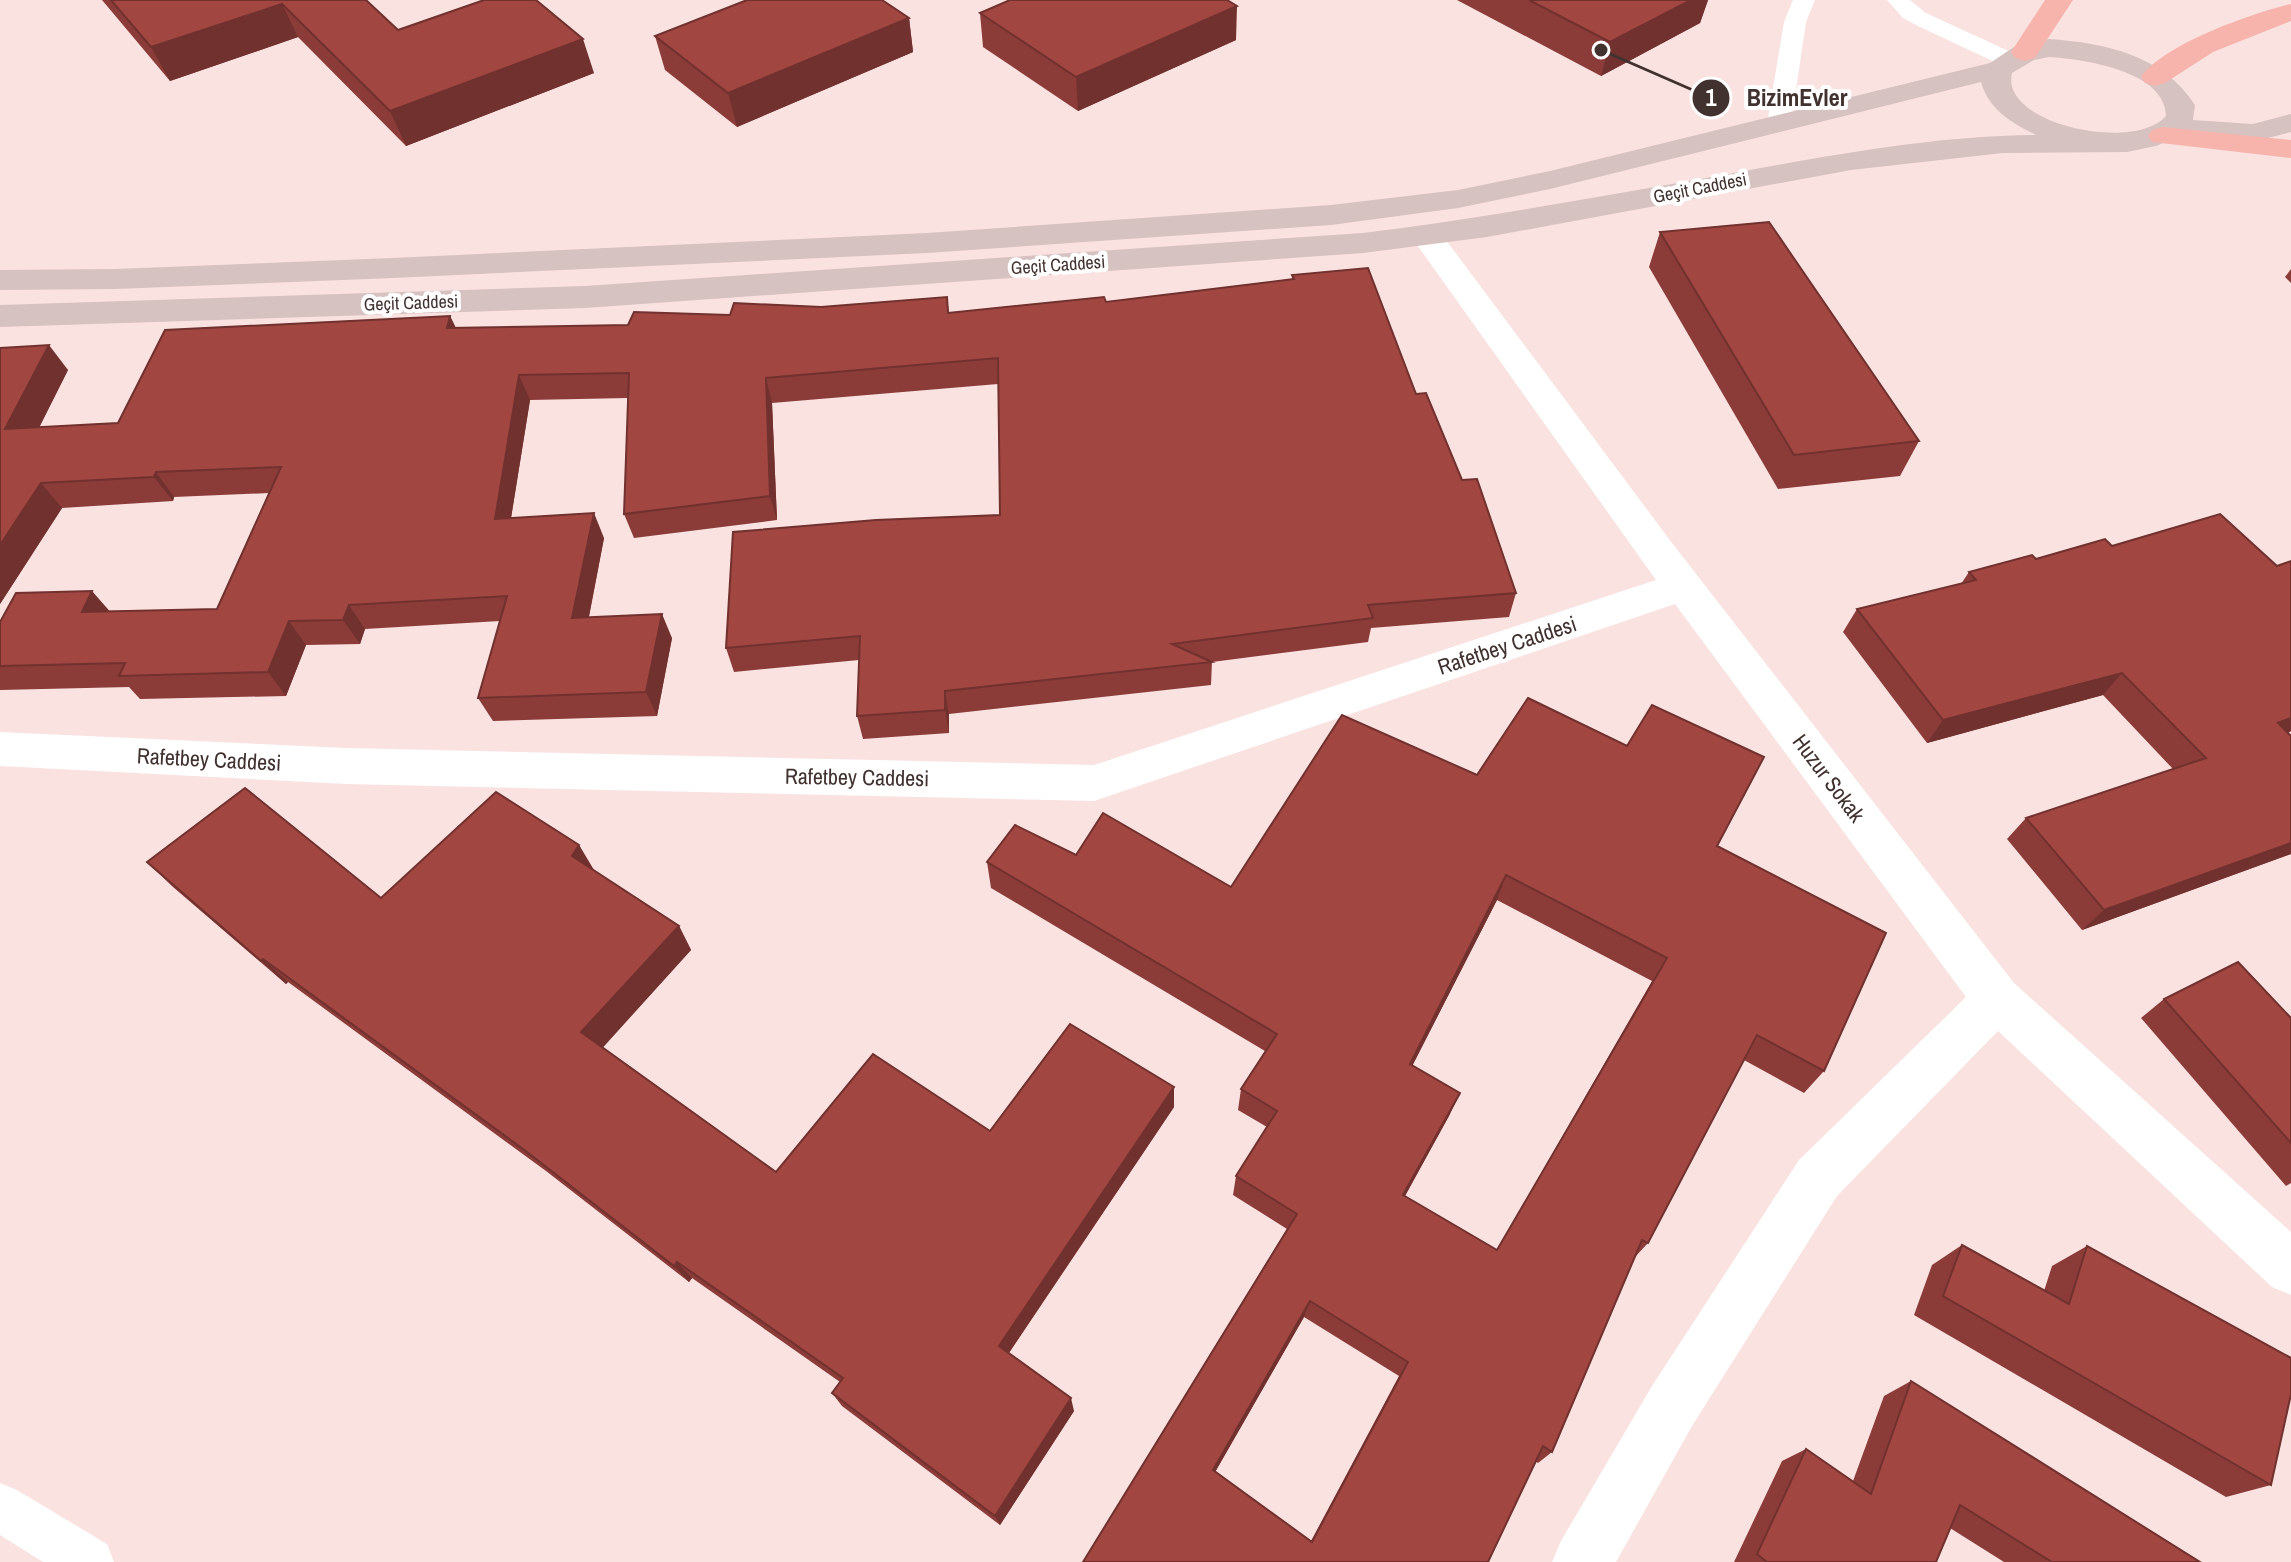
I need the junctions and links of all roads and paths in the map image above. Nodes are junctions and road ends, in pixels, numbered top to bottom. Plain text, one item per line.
1 (1804, 0) edge
2 (1898, 0) edge
3 (2059, 0) edge
4 (2291, 12) edge
5 (2009, 60) junction
6 (2155, 77) junction
7 (2291, 109) edge
8 (2171, 122) junction
9 (2291, 123) edge
10 (1779, 124) junction
11 (2108, 143) junction
12 (2291, 149) edge
13 (1490, 192) junction
14 (1414, 220) junction
15 (1513, 223) junction
16 (0, 280) edge
17 (0, 316) edge
18 (1683, 586) junction
19 (0, 749) edge
20 (1997, 999) junction
21 (2291, 1268) edge
22 (0, 1507) edge
23 (89, 1562) edge
24 (1582, 1562) edge

1 - 10 lane
2 - 5 lane
3 - 5 highway
4 - 6 highway
5 - 6 main road, Geçit Caddesi
5 - 10 main road, Geçit Caddesi
5 - 11 main road
6 - 8 main road
7 - 8 main road
8 - 9 main road
8 - 11 main road
8 - 12 highway
10 - 13 main road, Geçit Caddesi
11 - 15 main road, Geçit Caddesi
13 - 14 main road, Geçit Caddesi
13 - 15 main road
14 - 15 main road, Geçit Caddesi
14 - 16 main road, Geçit Caddesi
14 - 17 main road, Geçit Caddesi
14 - 18 street, Huzur Sokak
18 - 19 street, Rafetbey Caddesi
18 - 20 street, Huzur Sokak
20 - 21 street, Huzur Sokak
20 - 24 street
22 - 23 lane

